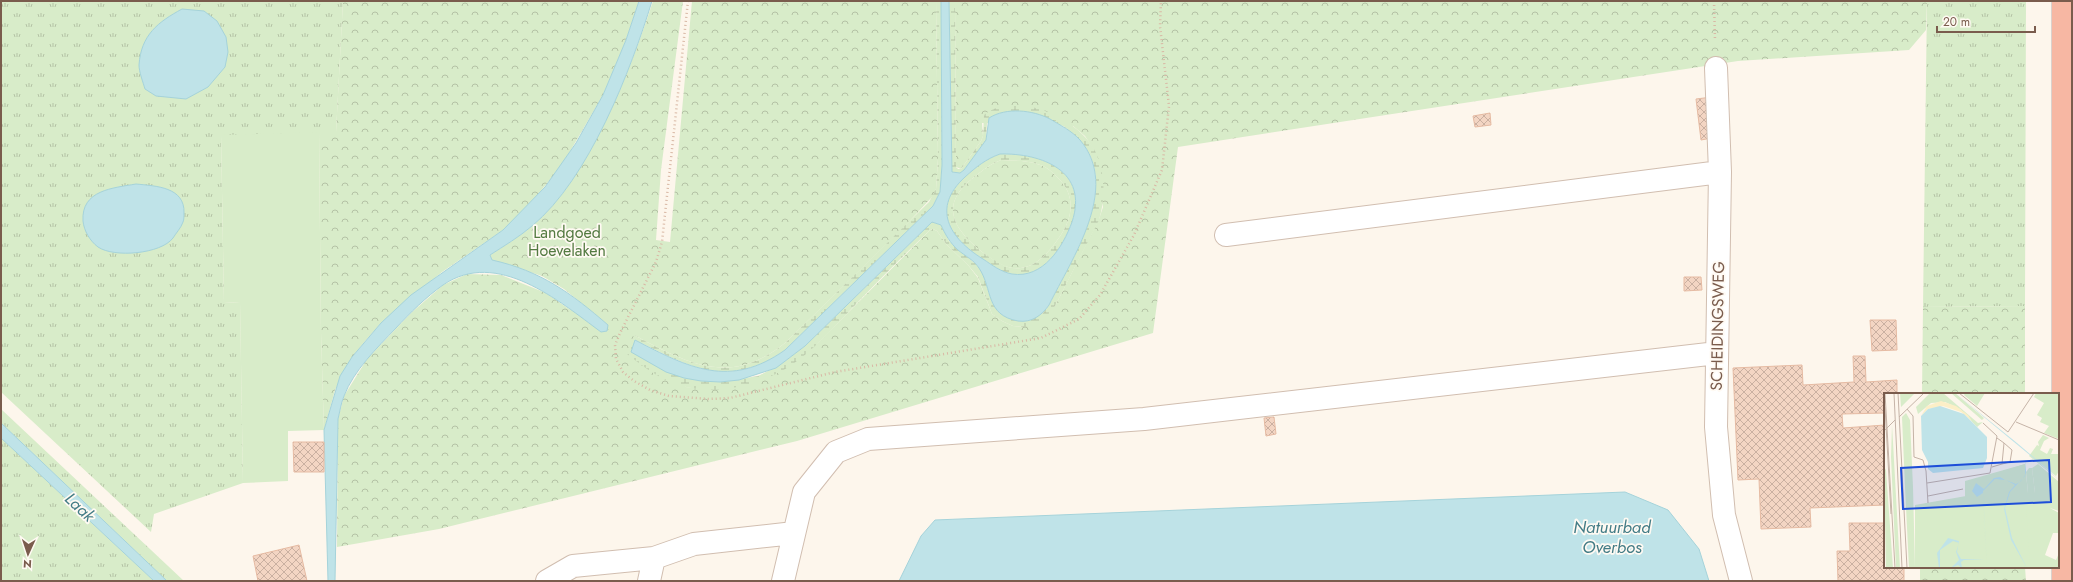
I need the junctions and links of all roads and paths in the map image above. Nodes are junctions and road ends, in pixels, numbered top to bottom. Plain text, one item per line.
1 (688, 1) edge
2 (1161, 1) edge
3 (1714, 1) edge
4 (2063, 1) edge
5 (1716, 68) joint
6 (1720, 172) junction
7 (1226, 235) dead end
8 (1717, 353) junction
9 (794, 532) junction
10 (654, 558) junction
11 (547, 581) edge
12 (649, 581) edge
13 (784, 581) edge
14 (1741, 581) edge
15 (2063, 581) edge

1 - 2 path
3 - 5 path
4 - 15 highway
5 - 6 lane, SCHEIDINGSWEG
6 - 7 lane
6 - 8 lane, SCHEIDINGSWEG
8 - 9 lane
8 - 14 lane, SCHEIDINGSWEG
9 - 10 lane
9 - 13 lane
10 - 11 lane
10 - 12 lane

